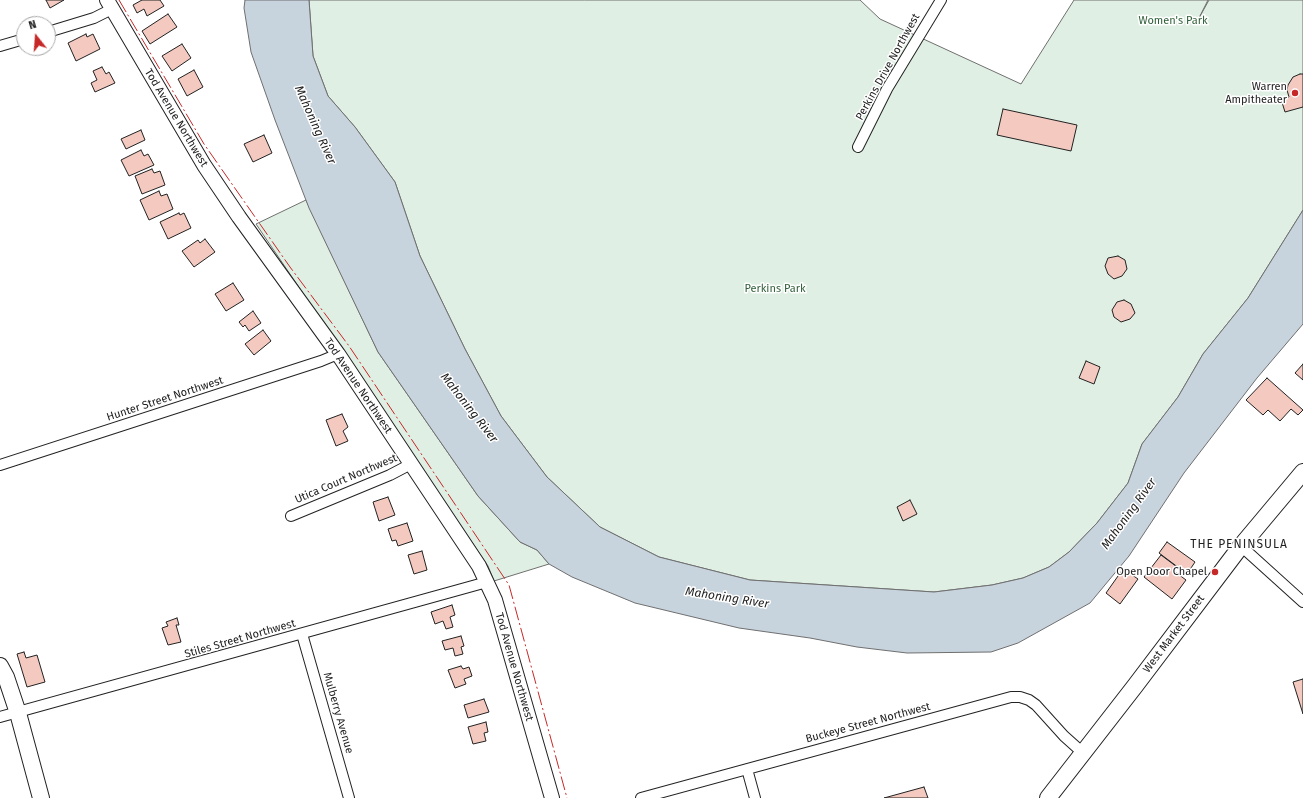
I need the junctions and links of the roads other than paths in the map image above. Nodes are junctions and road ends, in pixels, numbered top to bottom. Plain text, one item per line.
1 (941, 0) edge
2 (109, 4) edge
3 (56, 30) edge
4 (16, 41) edge
5 (0, 46) edge
6 (858, 147) dead end
7 (338, 354) junction
8 (0, 464) edge
9 (411, 464) junction
10 (1303, 472) edge
11 (291, 516) dead end
12 (1241, 546) junction
13 (487, 582) junction
14 (1303, 602) edge
15 (302, 634) junction
16 (0, 666) edge
17 (18, 713) junction
18 (0, 717) edge
19 (1083, 753) junction
20 (747, 769) junction
21 (41, 798) edge
22 (349, 798) edge
23 (552, 798) edge
24 (641, 798) edge
25 (755, 798) edge
26 (1048, 798) edge

1 - 6 street, Perkins Drive Northwest
2 - 3 street
2 - 7 main road, Tod Avenue Northwest
4 - 5 street
7 - 8 street, Hunter Street Northwest
7 - 9 main road, Tod Avenue Northwest
9 - 11 street, Utica Court Northwest
9 - 13 main road, Tod Avenue Northwest
10 - 12 main road, West Market Street
12 - 14 street
12 - 19 main road, West Market Street
13 - 15 street, Stiles Street Northwest
13 - 23 main road, Tod Avenue Northwest
15 - 17 street, Stiles Street Northwest
15 - 22 street, Mulberry Avenue
16 - 17 main road
17 - 18 street, Stiles Street Northwest
17 - 21 main road
19 - 20 street, Buckeye Street Northwest
19 - 26 main road, West Market Street
20 - 24 street, Buckeye Street Northwest
20 - 25 street

